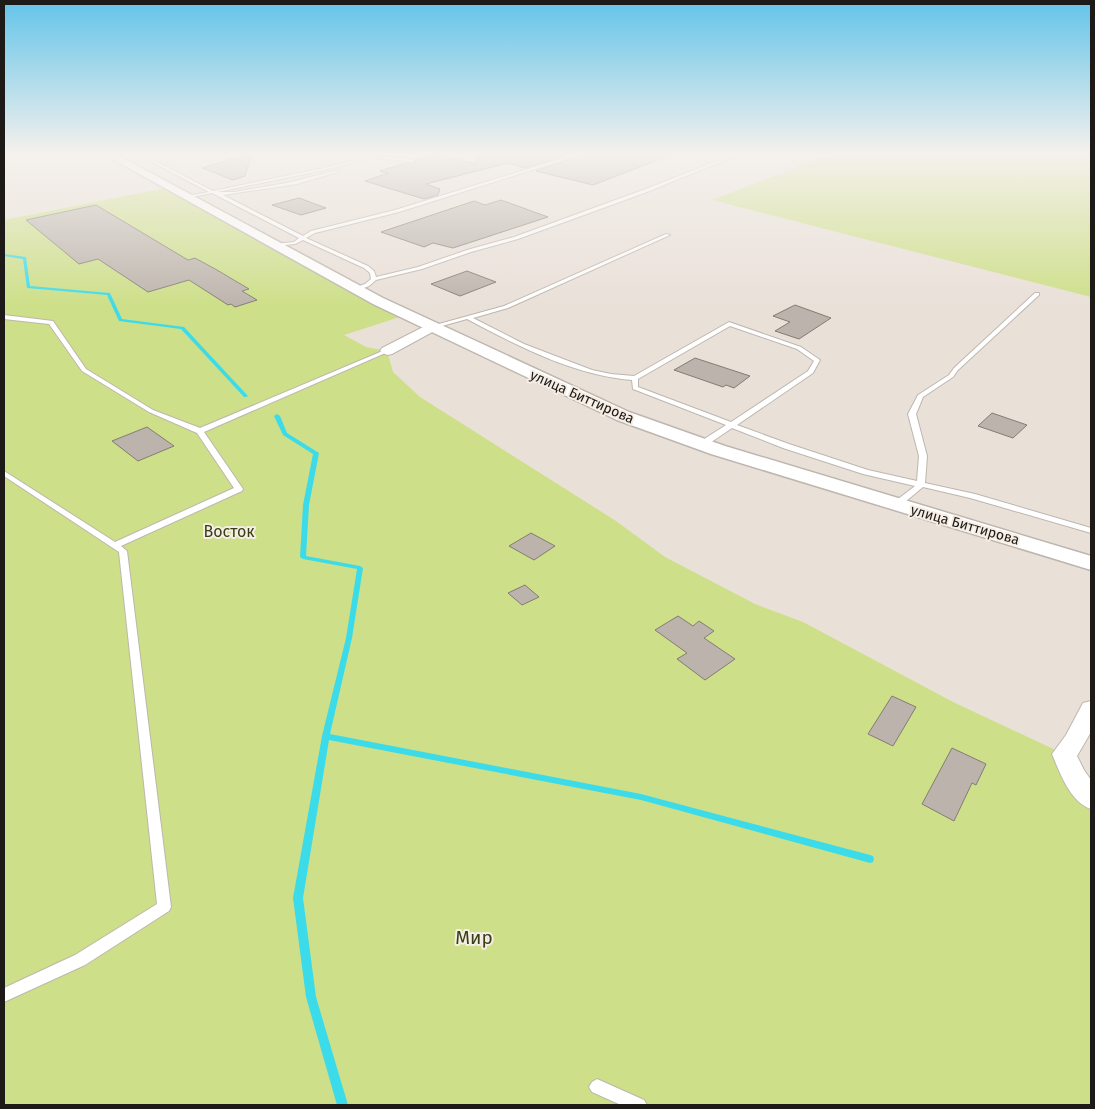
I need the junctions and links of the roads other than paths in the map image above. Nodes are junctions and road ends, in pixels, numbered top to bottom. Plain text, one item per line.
1 (201, 204) edge
2 (235, 204) edge
3 (420, 204) edge
4 (610, 204) edge
5 (668, 235) dead end
6 (304, 239) junction
7 (277, 245) junction
8 (374, 279) junction
9 (356, 288) junction
10 (1038, 294) dead end
11 (4, 317) edge
12 (469, 318) junction
13 (431, 327) junction
14 (387, 351) joint
15 (635, 378) junction
16 (732, 425) junction
17 (200, 431) junction
18 (701, 445) junction
19 (4, 473) edge
20 (921, 485) junction
21 (896, 505) junction
22 (1091, 531) edge
23 (114, 546) junction
24 (1091, 563) edge
25 (1091, 709) edge
26 (1091, 799) edge
27 (4, 995) edge
28 (597, 1087) dead end
29 (639, 1105) edge

1 - 7 street, улица Биттирова
2 - 6 lane
3 - 6 lane
4 - 8 lane
5 - 12 lane
6 - 7 lane
6 - 8 lane
7 - 9 street, улица Биттирова
8 - 9 lane
9 - 13 street, улица Биттирова
10 - 20 lane
11 - 17 lane
12 - 13 lane
12 - 15 lane
13 - 14 street
13 - 18 street, улица Биттирова
14 - 17 lane
15 - 16 lane
15 - 16 lane
16 - 18 lane
16 - 20 lane
17 - 23 lane
18 - 21 street, улица Биттирова
19 - 23 lane
20 - 21 lane
20 - 22 lane
21 - 24 street, улица Биттирова
23 - 27 lane
25 - 26 street
28 - 29 lane

